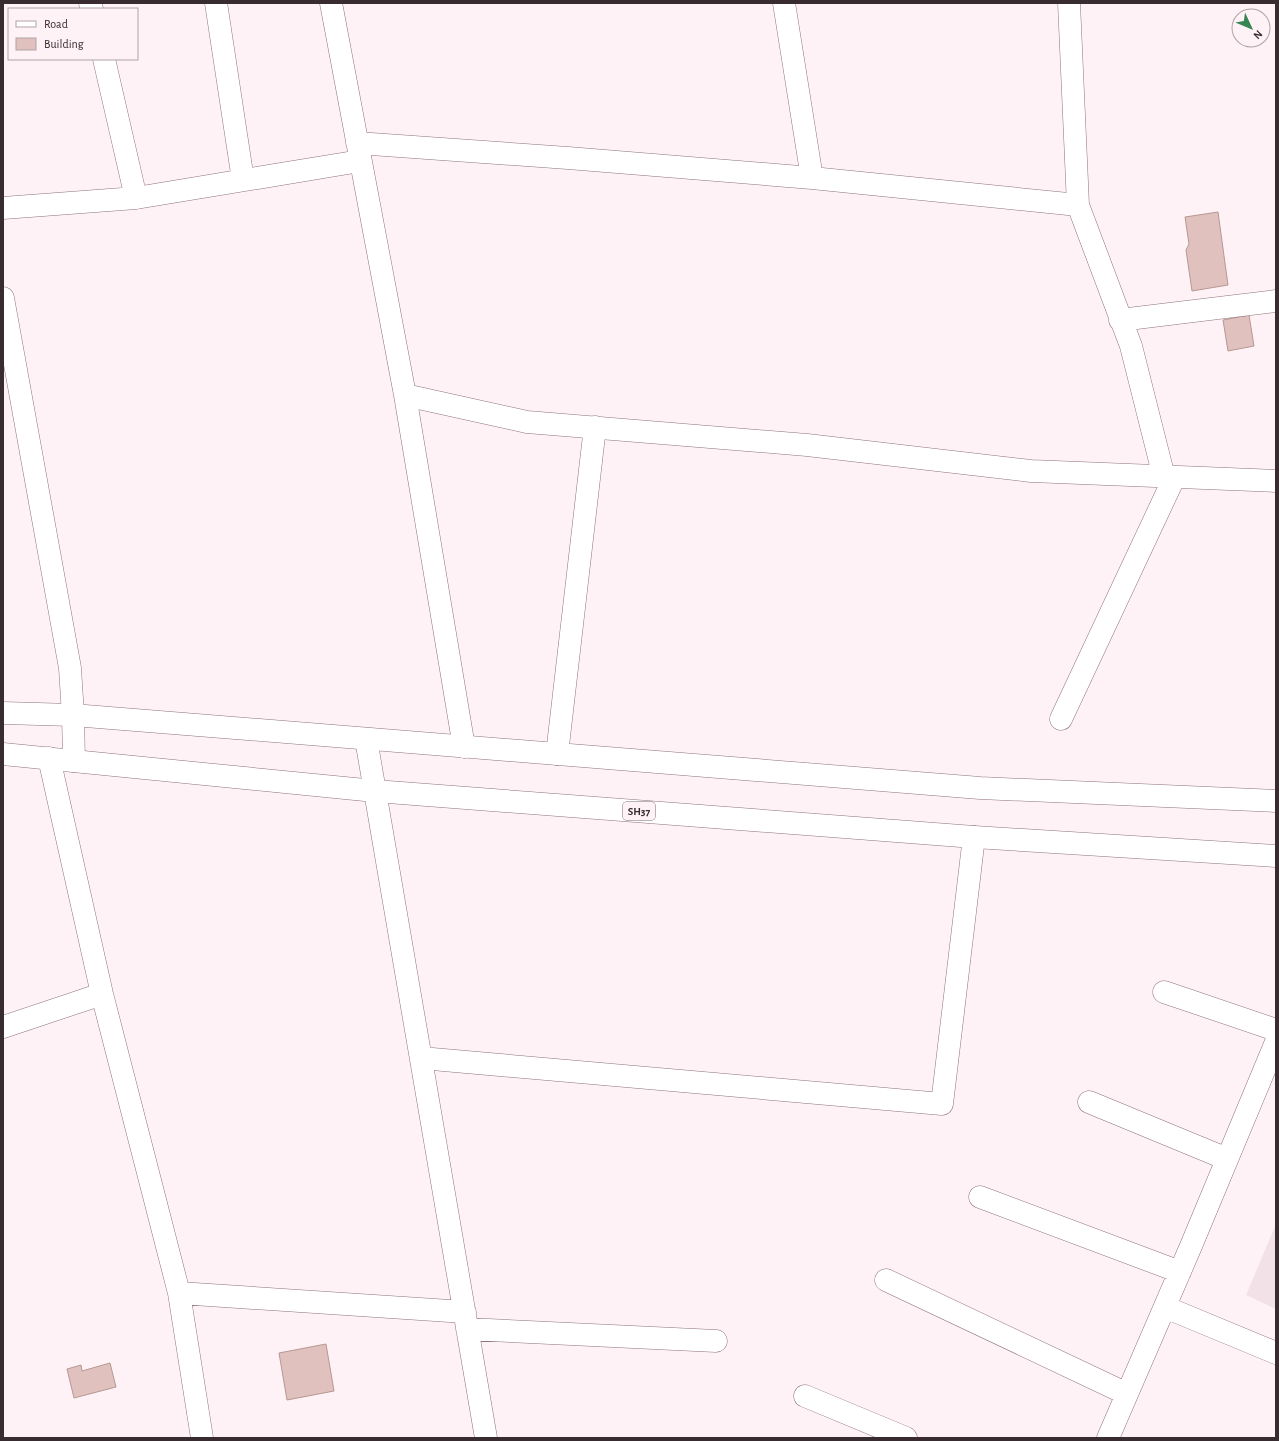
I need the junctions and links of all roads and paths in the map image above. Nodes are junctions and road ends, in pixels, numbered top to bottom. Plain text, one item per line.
1 (216, 3) edge
2 (331, 3) edge
3 (784, 3) edge
4 (1069, 3) edge
5 (104, 60) edge
6 (359, 152) junction
7 (812, 178) junction
8 (243, 180) junction
9 (136, 198) junction
10 (1078, 205) junction
11 (3, 208) edge
12 (3, 298) edge
13 (1276, 301) edge
14 (1120, 320) junction
15 (405, 395) junction
16 (595, 427) junction
17 (1169, 477) junction
18 (1276, 481) edge
19 (3, 713) edge
20 (73, 715) junction
21 (1061, 719) dead end
22 (366, 739) junction
23 (464, 747) junction
24 (3, 754) edge
25 (557, 754) junction
26 (49, 758) junction
27 (74, 761) junction
28 (375, 790) junction
29 (1276, 801) edge
30 (974, 837) junction
31 (1276, 856) edge
32 (1164, 992) dead end
33 (102, 994) junction
34 (3, 1027) edge
35 (1276, 1030) edge
36 (1276, 1042) edge
37 (421, 1058) junction
38 (1088, 1102) dead end
39 (1228, 1159) junction
40 (980, 1197) dead end
41 (1180, 1272) junction
42 (886, 1280) dead end
43 (179, 1293) junction
44 (1165, 1307) junction
45 (466, 1320) junction
46 (716, 1341) dead end
47 (1276, 1353) edge
48 (1127, 1394) junction
49 (805, 1396) dead end
50 (202, 1438) edge
51 (486, 1438) edge
52 (906, 1438) edge
53 (1108, 1438) edge

1 - 8 street
2 - 6 street
3 - 7 street
4 - 10 street
5 - 9 street
6 - 7 street
6 - 8 street
6 - 15 street
7 - 10 street
8 - 9 street
9 - 11 street
10 - 14 street
12 - 20 street
13 - 14 street
14 - 17 street
15 - 16 street
15 - 23 street
16 - 17 street
16 - 25 street
17 - 18 street
17 - 21 street
19 - 20 street
20 - 22 street
20 - 27 street
22 - 23 street
22 - 28 street
23 - 25 street
24 - 26 street, SH37
25 - 29 street
26 - 27 street, SH37
26 - 33 street
27 - 28 street, SH37
28 - 30 street, SH37
28 - 37 street
30 - 31 street, SH37
30 - 37 street
32 - 35 street
33 - 34 street
33 - 43 street
36 - 39 street
37 - 45 street
38 - 39 street
39 - 41 street
40 - 41 street
41 - 44 street
42 - 48 street
43 - 45 street
43 - 50 street
44 - 47 street
44 - 48 street
45 - 46 street
45 - 51 street
48 - 53 street
49 - 52 street

